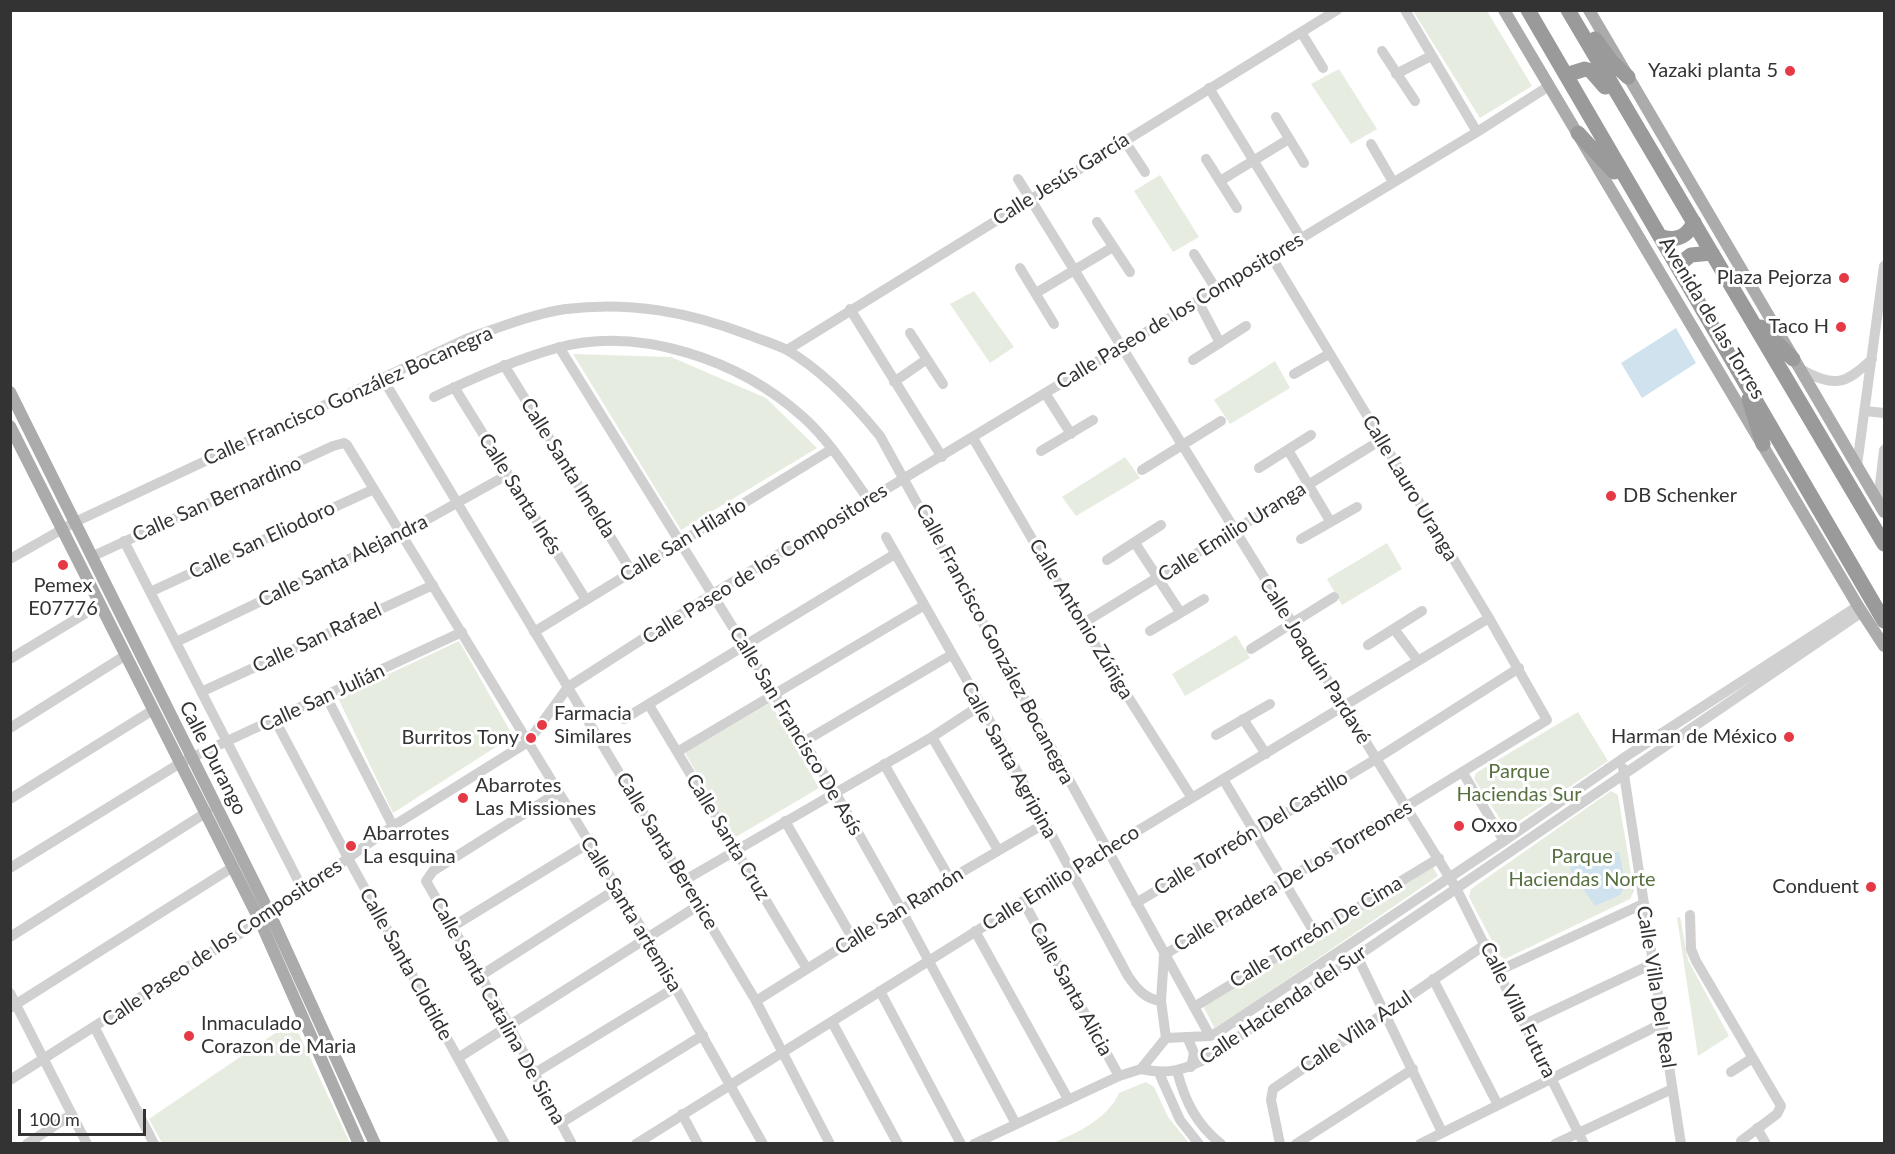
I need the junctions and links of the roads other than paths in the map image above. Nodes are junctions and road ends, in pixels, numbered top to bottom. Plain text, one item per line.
1 (1337, 10) edge
2 (1405, 10) edge
3 (1504, 10) edge
4 (1528, 10) edge
5 (1568, 10) edge
6 (1589, 10) edge
7 (1580, 30) junction
8 (1301, 32) junction
9 (1382, 51) dead end
10 (1431, 56) junction
11 (1323, 68) dead end
12 (1396, 74) junction
13 (1566, 75) junction
14 (1628, 77) junction
15 (1550, 86) junction
16 (1209, 88) junction
17 (1415, 101) dead end
18 (1276, 117) dead end
19 (1636, 127) junction
20 (1477, 132) junction
21 (1578, 133) junction
22 (1289, 139) junction
23 (1124, 140) junction
24 (1371, 144) dead end
25 (1206, 159) dead end
26 (1252, 161) junction
27 (1304, 163) dead end
28 (1145, 172) dead end
29 (1018, 179) dead end
30 (1220, 181) junction
31 (1393, 182) junction
32 (1634, 193) junction
33 (1030, 199) junction
34 (1237, 208) dead end
35 (1097, 222) dead end
36 (1694, 222) junction
37 (1662, 237) junction
38 (1301, 238) junction
39 (1113, 247) junction
40 (1712, 253) junction
41 (1194, 254) dead end
42 (1271, 256) junction
43 (1678, 265) junction
44 (1884, 266) edge
45 (1020, 268) dead end
46 (1074, 270) junction
47 (1130, 272) dead end
48 (1216, 290) junction
49 (1036, 293) junction
50 (1198, 301) junction
51 (850, 309) junction
52 (1745, 311) junction
53 (1054, 324) dead end
54 (1246, 326) dead end
55 (910, 333) dead end
56 (1220, 343) junction
57 (1120, 346) junction
58 (559, 347) junction
59 (787, 350) junction
60 (1329, 354) junction
61 (1872, 358) junction
62 (927, 359) junction
63 (1193, 360) dead end
64 (1796, 364) junction
65 (504, 365) junction
66 (1740, 371) junction
67 (1294, 374) dead end
68 (383, 379) junction
69 (894, 382) junction
70 (943, 384) dead end
71 (454, 387) junction
72 (10, 392) edge
73 (1045, 393) junction
74 (434, 397) dead end
75 (1865, 411) junction
76 (1884, 413) edge
77 (1093, 420) dead end
78 (1221, 421) dead end
79 (10, 426) edge
80 (1071, 434) junction
81 (1311, 435) dead end
82 (973, 438) junction
83 (1382, 440) junction
84 (344, 443) joint
85 (1763, 444) junction
86 (1182, 445) junction
87 (832, 449) junction
88 (1288, 450) junction
89 (1884, 450) edge
90 (1041, 451) dead end
91 (942, 457) junction
92 (1857, 465) junction
93 (1259, 468) dead end
94 (1142, 470) dead end
95 (507, 475) junction
96 (905, 478) junction
97 (1310, 484) junction
98 (374, 489) junction
99 (868, 499) junction
100 (457, 504) junction
101 (1357, 507) dead end
102 (1881, 507) edge
103 (1330, 521) junction
104 (75, 522) junction
105 (1161, 525) dead end
106 (63, 529) junction
107 (1236, 532) junction
108 (403, 533) junction
109 (886, 537) dead end
110 (1301, 539) dead end
111 (124, 541) junction
112 (680, 543) junction
113 (1134, 543) junction
114 (1884, 544) edge
115 (895, 554) junction
116 (91, 557) junction
117 (10, 559) edge
118 (1107, 560) dead end
119 (632, 572) junction
120 (1158, 578) junction
121 (433, 585) junction
122 (150, 592) junction
123 (711, 595) junction
124 (1334, 597) dead end
125 (1204, 599) dead end
126 (586, 600) junction
127 (101, 604) junction
128 (923, 606) junction
129 (1860, 609) junction
130 (1422, 611) dead end
131 (1180, 612) junction
132 (1489, 618) junction
133 (1884, 621) edge
134 (1292, 623) junction
135 (1082, 624) junction
136 (1394, 628) junction
137 (1150, 631) dead end
138 (462, 632) junction
139 (534, 632) junction
140 (176, 642) junction
141 (744, 645) junction
142 (1368, 645) dead end
143 (1884, 646) edge
144 (1251, 649) dead end
145 (126, 655) junction
146 (951, 655) junction
147 (10, 659) edge
148 (1418, 661) junction
149 (1519, 668) junction
150 (568, 687) junction
151 (201, 692) junction
152 (776, 695) junction
153 (326, 696) junction
154 (1270, 704) dead end
155 (649, 705) junction
156 (981, 705) junction
157 (1342, 707) junction
158 (153, 710) junction
159 (624, 719) dead end
160 (1243, 719) junction
161 (275, 720) junction
162 (1547, 720) joint
163 (10, 728) edge
164 (1216, 735) dead end
165 (932, 737) junction
166 (226, 741) junction
167 (805, 741) junction
168 (528, 742) junction
169 (677, 752) junction
170 (1266, 754) junction
171 (1376, 759) junction
172 (1622, 759) junction
173 (186, 760) junction
174 (884, 764) junction
175 (1624, 772) junction
176 (1463, 773) junction
177 (1223, 779) junction
178 (835, 792) junction
179 (557, 793) junction
180 (1192, 798) junction
181 (10, 799) edge
182 (1407, 807) junction
183 (207, 812) junction
184 (785, 821) junction
185 (1044, 824) junction
186 (393, 826) junction
187 (1252, 832) junction
188 (1504, 841) junction
189 (589, 843) junction
190 (736, 850) junction
191 (998, 850) junction
192 (1106, 850) junction
193 (348, 858) junction
194 (1438, 858) junction
195 (234, 867) junction
196 (10, 868) edge
197 (1070, 872) junction
198 (1450, 877) junction
199 (950, 879) junction
200 (685, 880) junction
201 (1283, 882) junction
202 (618, 888) junction
203 (1456, 888) junction
204 (303, 890) junction
205 (1023, 901) junction
206 (1136, 903) junction
207 (1643, 904) junction
208 (699, 905) junction
209 (902, 909) junction
210 (1690, 915) dead end
211 (265, 918) junction
212 (452, 927) junction
213 (975, 931) junction
214 (1314, 932) junction
215 (10, 937) edge
216 (647, 937) junction
217 (853, 939) junction
218 (1486, 944) junction
219 (1164, 954) junction
220 (1357, 956) junction
221 (928, 960) junction
222 (1653, 964) junction
223 (807, 969) junction
224 (1500, 970) junction
225 (480, 976) junction
226 (1433, 979) junction
227 (676, 987) junction
228 (880, 991) junction
229 (10, 993) edge
230 (756, 1001) junction
231 (1161, 1001) junction
232 (14, 1007) edge
233 (1194, 1007) junction
234 (1385, 1012) junction
235 (832, 1022) junction
236 (1525, 1024) junction
237 (1661, 1024) junction
238 (509, 1025) junction
239 (95, 1028) junction
240 (703, 1035) junction
241 (1210, 1036) junction
242 (1166, 1038) junction
243 (1188, 1039) junction
244 (782, 1052) junction
245 (458, 1058) junction
246 (1751, 1059) junction
247 (44, 1060) junction
248 (1191, 1067) junction
249 (1141, 1069) junction
250 (1413, 1069) junction
251 (1177, 1071) junction
252 (1731, 1072) dead end
253 (1159, 1073) junction
254 (535, 1074) junction
255 (1119, 1076) junction
256 (1552, 1078) junction
257 (10, 1080) edge
258 (730, 1085) junction
259 (1672, 1089) junction
260 (1068, 1099) junction
261 (1498, 1105) junction
262 (72, 1114) junction
263 (682, 1114) junction
264 (561, 1123) junction
265 (1016, 1124) junction
266 (1757, 1128) junction
267 (1442, 1132) junction
268 (1579, 1132) junction
269 (1742, 1140) dead end
270 (27, 1143) edge
271 (87, 1143) edge
272 (154, 1143) edge
273 (359, 1143) edge
274 (375, 1143) edge
275 (506, 1143) edge
276 (572, 1143) edge
277 (636, 1143) edge
278 (698, 1143) edge
279 (763, 1143) edge
280 (830, 1143) edge
281 (898, 1143) edge
282 (961, 1143) edge
283 (974, 1143) edge
284 (1199, 1143) edge
285 (1221, 1143) edge
286 (1280, 1143) edge
287 (1296, 1143) edge
288 (1420, 1143) edge
289 (1555, 1143) edge
290 (1584, 1143) edge
291 (1681, 1143) edge
292 (1766, 1143) edge

1 - 8 street, Calle Jesús García
2 - 10 street
3 - 15 main road, Avenida de las Torres
4 - 13 highway, Avenida de las Torres
5 - 7 highway, Avenida de las Torres
6 - 14 main road
7 - 14 highway
7 - 19 highway, Avenida de las Torres
8 - 11 street
8 - 16 street, Calle Jesús García
9 - 12 street
10 - 12 street
10 - 20 street
12 - 17 street
13 - 19 highway
13 - 32 highway, Avenida de las Torres
14 - 64 main road
15 - 20 street, Calle Paseo de los Compositores
15 - 21 main road, Avenida de las Torres
16 - 23 street, Calle Jesús García
16 - 26 street
18 - 22 street
19 - 36 highway, Avenida de las Torres
20 - 31 street, Calle Paseo de los Compositores
21 - 32 highway
21 - 85 main road, Avenida de las Torres
22 - 26 street
22 - 27 street
23 - 28 street
23 - 33 street, Calle Jesús García
24 - 31 street
25 - 30 street
26 - 30 street
26 - 38 street
29 - 33 street, Calle Joaquín Pardavé
30 - 34 street
31 - 38 street, Calle Paseo de los Compositores
32 - 37 highway, Avenida de las Torres
33 - 46 street, Calle Joaquín Pardavé
33 - 51 street, Calle Jesús García
35 - 39 street
36 - 37 highway
36 - 40 highway, Avenida de las Torres
37 - 43 highway, Avenida de las Torres
38 - 42 street, Calle Paseo de los Compositores
39 - 46 street
39 - 47 street
40 - 43 highway
40 - 52 highway, Avenida de las Torres
41 - 48 street
42 - 48 street, Calle Paseo de los Compositores
42 - 60 street, Calle Lauro Uranga
43 - 66 highway, Avenida de las Torres
44 - 61 street
45 - 49 street
46 - 49 street
46 - 57 street, Calle Joaquín Pardavé
48 - 50 street, Calle Paseo de los Compositores
49 - 53 street
50 - 56 street
50 - 57 street, Calle Paseo de los Compositores
51 - 59 street, Calle Jesús García
51 - 69 street
52 - 64 highway
52 - 114 highway, Avenida de las Torres
54 - 56 street
55 - 62 street
56 - 63 street
57 - 73 street, Calle Paseo de los Compositores
57 - 86 street, Calle Joaquín Pardavé
58 - 65 street
58 - 87 street
58 - 112 street, Calle San Francisco De Asís
59 - 68 street, Calle Francisco González Bocanegra
59 - 96 street, Calle Francisco González Bocanegra
60 - 67 street
60 - 83 street, Calle Lauro Uranga
61 - 64 street
61 - 75 street
62 - 69 street
62 - 70 street
64 - 92 main road
65 - 71 street
65 - 119 street, Calle Santa Imelda
66 - 85 highway
66 - 133 highway, Avenida de las Torres
68 - 100 street, Calle Santa Berenice
68 - 104 street, Calle Francisco González Bocanegra
69 - 91 street
71 - 74 street
71 - 95 street, Calle Santa Inés
72 - 104 main road, Calle Durango
73 - 80 street
73 - 82 street, Calle Paseo de los Compositores
75 - 76 street
75 - 92 street
77 - 80 street
78 - 86 street
79 - 106 main road, Calle Durango
80 - 90 street
81 - 88 street
82 - 91 street, Calle Paseo de los Compositores
82 - 135 street, Calle Antonio Zúñiga
83 - 97 street, Calle Emilio Uranga
83 - 132 street, Calle Lauro Uranga
84 - 98 street, Calle Santa artemisa
84 - 111 street, Calle San Bernardino
85 - 129 main road, Avenida de las Torres
86 - 94 street
86 - 107 street, Calle Joaquín Pardavé
87 - 99 street
87 - 112 street, Calle San Hilario
88 - 93 street
88 - 97 street
89 - 102 street
91 - 96 street, Calle Paseo de los Compositores
92 - 102 main road
95 - 100 street, Calle Santa Alejandra
95 - 126 street, Calle Santa Inés
96 - 99 street, Calle Paseo de los Compositores
96 - 192 street, Calle Francisco González Bocanegra
97 - 103 street
97 - 107 street, Calle Emilio Uranga
98 - 108 street, Calle Santa artemisa
98 - 122 street, Calle San Eliodoro
99 - 123 street, Calle Paseo de los Compositores
100 - 108 street, Calle Santa Alejandra
100 - 139 street, Calle Santa Berenice
101 - 103 street
103 - 110 street
104 - 106 street, Calle Francisco González Bocanegra
104 - 116 main road, Calle Durango
105 - 113 street
106 - 117 street, Calle Francisco González Bocanegra
106 - 127 main road, Calle Durango
107 - 120 street, Calle Emilio Uranga
107 - 134 street, Calle Joaquín Pardavé
108 - 121 street, Calle Santa artemisa
108 - 140 street, Calle Santa Alejandra
109 - 115 street, Calle Santa Agripina
111 - 116 street, Calle San Bernardino
111 - 122 street
112 - 119 street, Calle San Hilario
112 - 123 street, Calle San Francisco De Asís
113 - 118 street
113 - 120 street
115 - 128 street, Calle Santa Agripina
115 - 141 street
116 - 173 main road, Calle Durango
119 - 126 street, Calle San Hilario
120 - 131 street
120 - 135 street, Calle Emilio Uranga
121 - 138 street, Calle Santa artemisa
121 - 151 street, Calle San Rafael
122 - 140 street
123 - 141 street, Calle San Francisco De Asís
123 - 150 street, Calle Paseo de los Compositores
124 - 134 street
125 - 131 street
126 - 139 street, Calle San Hilario
127 - 145 main road, Calle Durango
127 - 147 street
128 - 146 street, Calle Santa Agripina
128 - 152 street
129 - 143 main road, Avenida de las Torres
129 - 172 street, Calle Hacienda del Sur
129 - 175 street, Calle Hacienda del Sur
130 - 136 street
131 - 137 street
132 - 148 street, Calle Emilio Pacheco
132 - 149 street, Calle Lauro Uranga
134 - 144 street
134 - 157 street, Calle Joaquín Pardavé
135 - 180 street, Calle Antonio Zúñiga
136 - 142 street
136 - 148 street
138 - 153 street, Calle San Julián
138 - 168 street, Calle Santa artemisa
139 - 150 street, Calle Santa Berenice
140 - 151 street
141 - 152 street, Calle San Francisco De Asís
141 - 155 street
145 - 158 main road, Calle Durango
145 - 163 street
146 - 156 street, Calle Santa Agripina
146 - 167 street
148 - 157 street, Calle Emilio Pacheco
149 - 162 street, Calle Lauro Uranga
149 - 171 street, Calle Torreón Del Castillo
150 - 168 street, Calle Paseo de los Compositores
150 - 200 street, Calle Santa Berenice
151 - 166 street
152 - 167 street, Calle San Francisco De Asís
152 - 169 street
153 - 161 street, Calle San Julián
153 - 186 street
154 - 160 street
155 - 159 street
155 - 169 street, Calle Santa Cruz
156 - 165 street
156 - 185 street, Calle Santa Agripina
157 - 170 street, Calle Emilio Pacheco
157 - 171 street, Calle Joaquín Pardavé
158 - 173 main road, Calle Durango
158 - 181 street
160 - 164 street
160 - 170 street
161 - 166 street, Calle San Julián
161 - 193 street, Calle Santa Clotilde
162 - 176 street, Calle Pradera De Los Torreones
165 - 174 street
165 - 191 street
166 - 173 street, Calle San Julián
166 - 204 street
167 - 178 street, Calle San Francisco De Asís
168 - 179 street, Calle Santa artemisa
168 - 186 street, Calle Paseo de los Compositores
169 - 190 street, Calle Santa Cruz
170 - 177 street, Calle Emilio Pacheco
171 - 182 street, Calle Joaquín Pardavé
171 - 187 street, Calle Torreón Del Castillo
172 - 175 street, Calle Villa Del Real
172 - 188 street, Calle Hacienda del Sur
173 - 183 main road, Calle Durango
173 - 196 street, Calle San Julián
173 - 211 main road, Calle Durango
174 - 178 street
174 - 199 street
175 - 203 street, Calle Hacienda del Sur
175 - 207 street, Calle Villa Del Real
176 - 182 street, Calle Pradera De Los Torreones
176 - 188 street
177 - 180 street, Calle Emilio Pacheco
177 - 187 street
178 - 184 street
178 - 209 street, Calle San Francisco De Asís
179 - 189 street, Calle Santa artemisa
179 - 212 street, Calle Santa Catalina De Siena
180 - 192 street, Calle Emilio Pacheco
182 - 194 street, Calle Joaquín Pardavé
182 - 201 street, Calle Pradera De Los Torreones
183 - 195 main road, Calle Durango
183 - 215 street
184 - 190 street
184 - 217 street
185 - 191 street, Calle San Ramón
185 - 197 street, Calle Santa Agripina
186 - 193 street, Calle Paseo de los Compositores
187 - 201 street
187 - 206 street, Calle Torreón Del Castillo
188 - 198 street, Calle Hacienda del Sur
189 - 202 street, Calle Santa artemisa
189 - 212 street
190 - 200 street
190 - 223 street, Calle Santa Cruz
191 - 199 street, Calle San Ramón
192 - 197 street, Calle Emilio Pacheco
192 - 206 street, Calle Francisco González Bocanegra
193 - 204 street, Calle Paseo de los Compositores
193 - 245 street, Calle Santa Clotilde
194 - 198 street, Calle Joaquín Pardavé
194 - 214 street, Calle Torreón De Cima
195 - 211 main road, Calle Durango
195 - 232 street
197 - 205 street, Calle Emilio Pacheco
197 - 231 street, Calle Santa Agripina
198 - 203 street, Calle Villa Futura
198 - 241 street, Calle Hacienda del Sur
199 - 209 street, Calle San Ramón
200 - 208 street, Calle Santa Berenice
201 - 214 street
201 - 219 street, Calle Pradera De Los Torreones
202 - 216 street, Calle Santa artemisa
202 - 225 street
203 - 218 street, Calle Villa Futura
203 - 220 street, Calle Hacienda del Sur
204 - 211 street, Calle Paseo de los Compositores
205 - 213 street, Calle Emilio Pacheco
205 - 255 street, Calle Santa Alicia
206 - 219 street, Calle Francisco González Bocanegra
207 - 222 street, Calle Villa Del Real
207 - 224 street
208 - 216 street
208 - 230 street, Calle Santa Berenice
209 - 217 street, Calle San Ramón
209 - 221 street, Calle San Francisco De Asís
210 - 246 street
211 - 239 street, Calle Paseo de los Compositores
211 - 273 main road, Calle Durango
211 - 274 main road, Calle Durango
212 - 225 street, Calle Santa Catalina De Siena
213 - 221 street, Calle Emilio Pacheco
213 - 260 street
214 - 233 street, Calle Torreón De Cima
216 - 227 street, Calle Santa artemisa
216 - 238 street
217 - 223 street, Calle San Ramón
218 - 224 street, Calle Villa Futura
218 - 226 street, Calle Villa Azul
219 - 231 street, Calle Pradera De Los Torreones
219 - 233 street, Calle Francisco González Bocanegra
220 - 234 street
220 - 248 street, Calle Hacienda del Sur
221 - 228 street, Calle Emilio Pacheco
221 - 265 street, Calle San Francisco De Asís
222 - 236 street
222 - 237 street, Calle Villa Del Real
223 - 230 street, Calle San Ramón
224 - 236 street, Calle Villa Futura
225 - 238 street, Calle Santa Catalina De Siena
226 - 234 street, Calle Villa Azul
226 - 261 street
227 - 240 street, Calle Santa artemisa
227 - 254 street
228 - 235 street, Calle Emilio Pacheco
228 - 282 street
229 - 232 street
230 - 244 street, Calle Santa Berenice
231 - 242 street, Calle Pradera De Los Torreones
232 - 247 street
233 - 241 street, Calle Francisco González Bocanegra
234 - 250 street
234 - 286 street, Calle Villa Azul
235 - 244 street, Calle Emilio Pacheco
235 - 281 street
236 - 256 street, Calle Villa Futura
237 - 256 street
237 - 259 street, Calle Villa Del Real
238 - 245 street
238 - 254 street, Calle Santa Catalina De Siena
239 - 247 street, Calle Paseo de los Compositores
239 - 272 street
240 - 258 street, Calle Santa artemisa
240 - 264 street
241 - 243 street, Calle Hacienda del Sur
242 - 243 street, Calle Hacienda del Sur
242 - 249 street
243 - 248 street
244 - 258 street, Calle Emilio Pacheco
244 - 280 street, Calle Santa Berenice
245 - 275 street, Calle Santa Clotilde
246 - 252 street
246 - 266 street
247 - 257 street, Calle Paseo de los Compositores
247 - 262 street
248 - 251 street, Calle Hacienda del Sur
249 - 253 street, Calle Hacienda del Sur
249 - 255 street
250 - 267 street
250 - 287 street
251 - 253 street, Calle Hacienda del Sur
251 - 285 street
253 - 284 street
254 - 264 street, Calle Santa Catalina De Siena
255 - 260 street
256 - 261 street
256 - 268 street, Calle Villa Futura
258 - 263 street, Calle Emilio Pacheco
258 - 279 street, Calle Santa artemisa
259 - 268 street
259 - 291 street, Calle Villa Del Real
260 - 265 street
261 - 267 street
262 - 270 street
262 - 271 street
263 - 277 street, Calle Emilio Pacheco
263 - 278 street
264 - 276 street, Calle Santa Catalina De Siena
265 - 283 street
266 - 269 street
266 - 292 street
267 - 288 street
268 - 289 street
268 - 290 street, Calle Villa Futura

